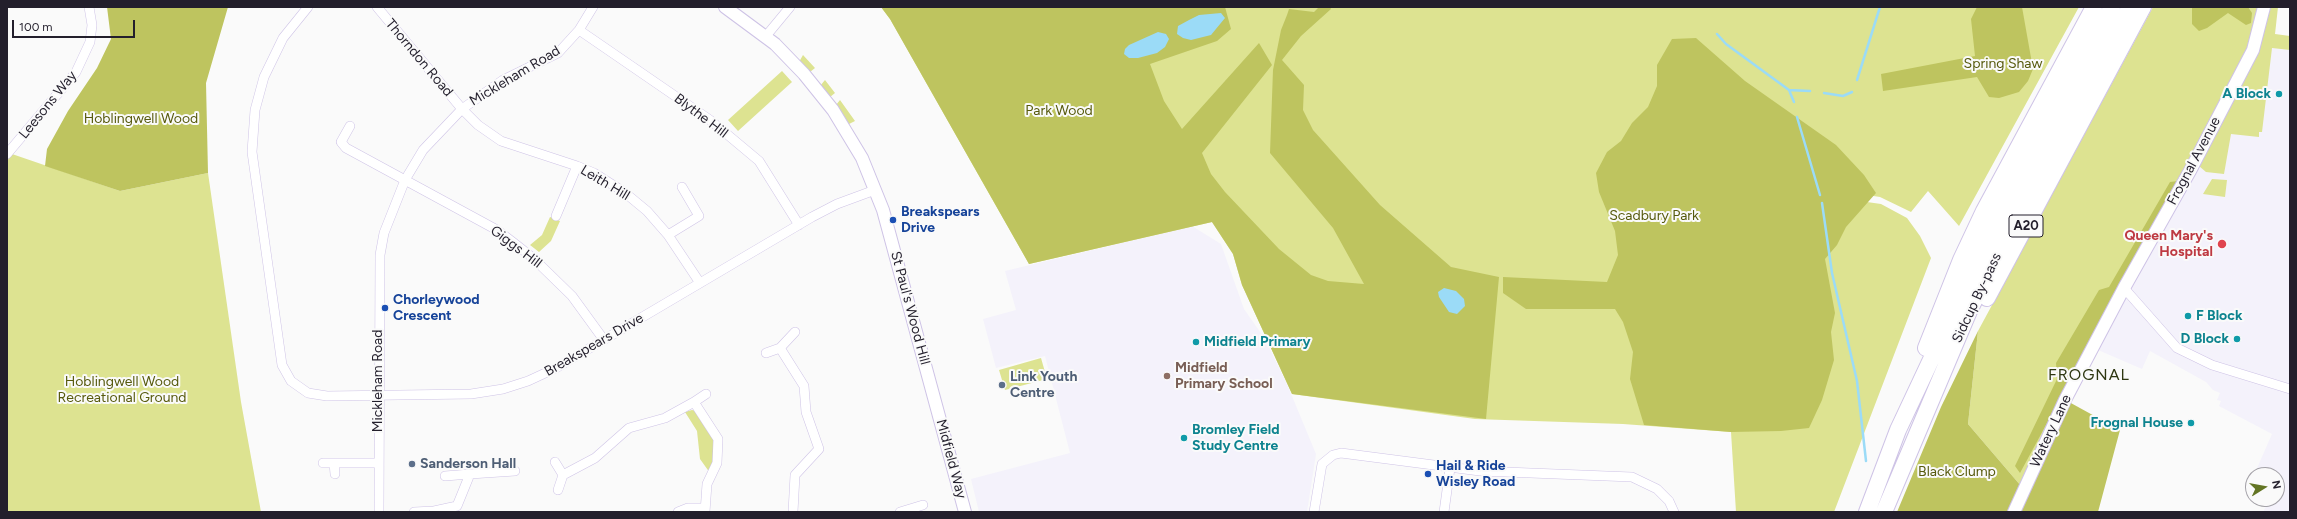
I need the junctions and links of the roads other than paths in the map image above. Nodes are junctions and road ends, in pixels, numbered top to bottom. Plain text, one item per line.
1 (89, 7) edge
2 (308, 7) edge
3 (377, 7) edge
4 (593, 7) edge
5 (725, 7) edge
6 (790, 7) edge
7 (2094, 7) edge
8 (2112, 7) edge
9 (2130, 7) edge
10 (2143, 7) edge
11 (2264, 7) edge
12 (579, 30) junction
13 (766, 36) junction
14 (462, 109) junction
15 (350, 126) dead end
16 (7, 154) edge
17 (577, 166) junction
18 (404, 180) junction
19 (682, 187) dead end
20 (875, 190) junction
21 (556, 216) dead end
22 (799, 224) junction
23 (668, 235) junction
24 (700, 283) junction
25 (2124, 288) junction
26 (795, 332) dead end
27 (604, 340) junction
28 (780, 348) junction
29 (766, 353) dead end
30 (2290, 389) edge
31 (378, 394) junction
32 (706, 394) dead end
33 (694, 402) junction
34 (936, 405) joint
35 (1898, 430) junction
36 (1910, 446) junction
37 (555, 462) dead end
38 (323, 463) dead end
39 (334, 463) junction
40 (379, 464) junction
41 (1450, 468) junction
42 (515, 471) dead end
43 (335, 474) dead end
44 (470, 474) junction
45 (445, 476) dead end
46 (563, 476) junction
47 (558, 490) dead end
48 (923, 505) dead end
49 (704, 510) edge
50 (379, 512) edge
51 (414, 512) edge
52 (678, 512) edge
53 (793, 512) edge
54 (900, 512) edge
55 (965, 512) edge
56 (1314, 512) edge
57 (1444, 512) edge
58 (1674, 512) edge
59 (1867, 512) edge
60 (1884, 512) edge
61 (2014, 512) edge

1 - 16 street, Leesons Way
2 - 31 street
3 - 14 street, Thorndon Road
4 - 12 street, Mickleham Road
5 - 13 street, St Paul's Wood Hill
6 - 13 street
7 - 35 highway, A20
8 - 35 highway, Sidcup By-pass / A20
9 - 36 highway, Sidcup By-pass / A20
10 - 36 highway, A20
11 - 25 street, Frognal Avenue
12 - 14 street, Mickleham Road
12 - 22 street, Blythe Hill
13 - 20 street, St Paul's Wood Hill
14 - 17 street, Leith Hill
14 - 18 street, Mickleham Road
15 - 18 street, Giggs Hill
17 - 21 street
17 - 23 street, Leith Hill
18 - 27 street, Giggs Hill
18 - 31 street, Mickleham Road
19 - 23 street
20 - 22 street, Breakspears Drive
20 - 34 street, St Paul's Wood Hill
22 - 24 street, Breakspears Drive
23 - 24 street, Leith Hill
24 - 27 street, Breakspears Drive
25 - 30 street
25 - 61 street, Watery Lane
26 - 28 street
27 - 31 street, Breakspears Drive
28 - 29 street
28 - 53 street
31 - 40 street, Mickleham Road
32 - 33 street
33 - 46 street
33 - 49 street
34 - 55 street, Midfield Way
35 - 59 highway, Sidcup By-pass / A20
36 - 60 highway, Sidcup By-pass / A20
37 - 46 street
38 - 39 street
39 - 40 street
39 - 43 street
40 - 50 street, Mickleham Road
41 - 56 street
41 - 57 street
41 - 58 street
42 - 44 street
44 - 45 street
44 - 51 street
46 - 47 street
48 - 54 street
49 - 52 street

